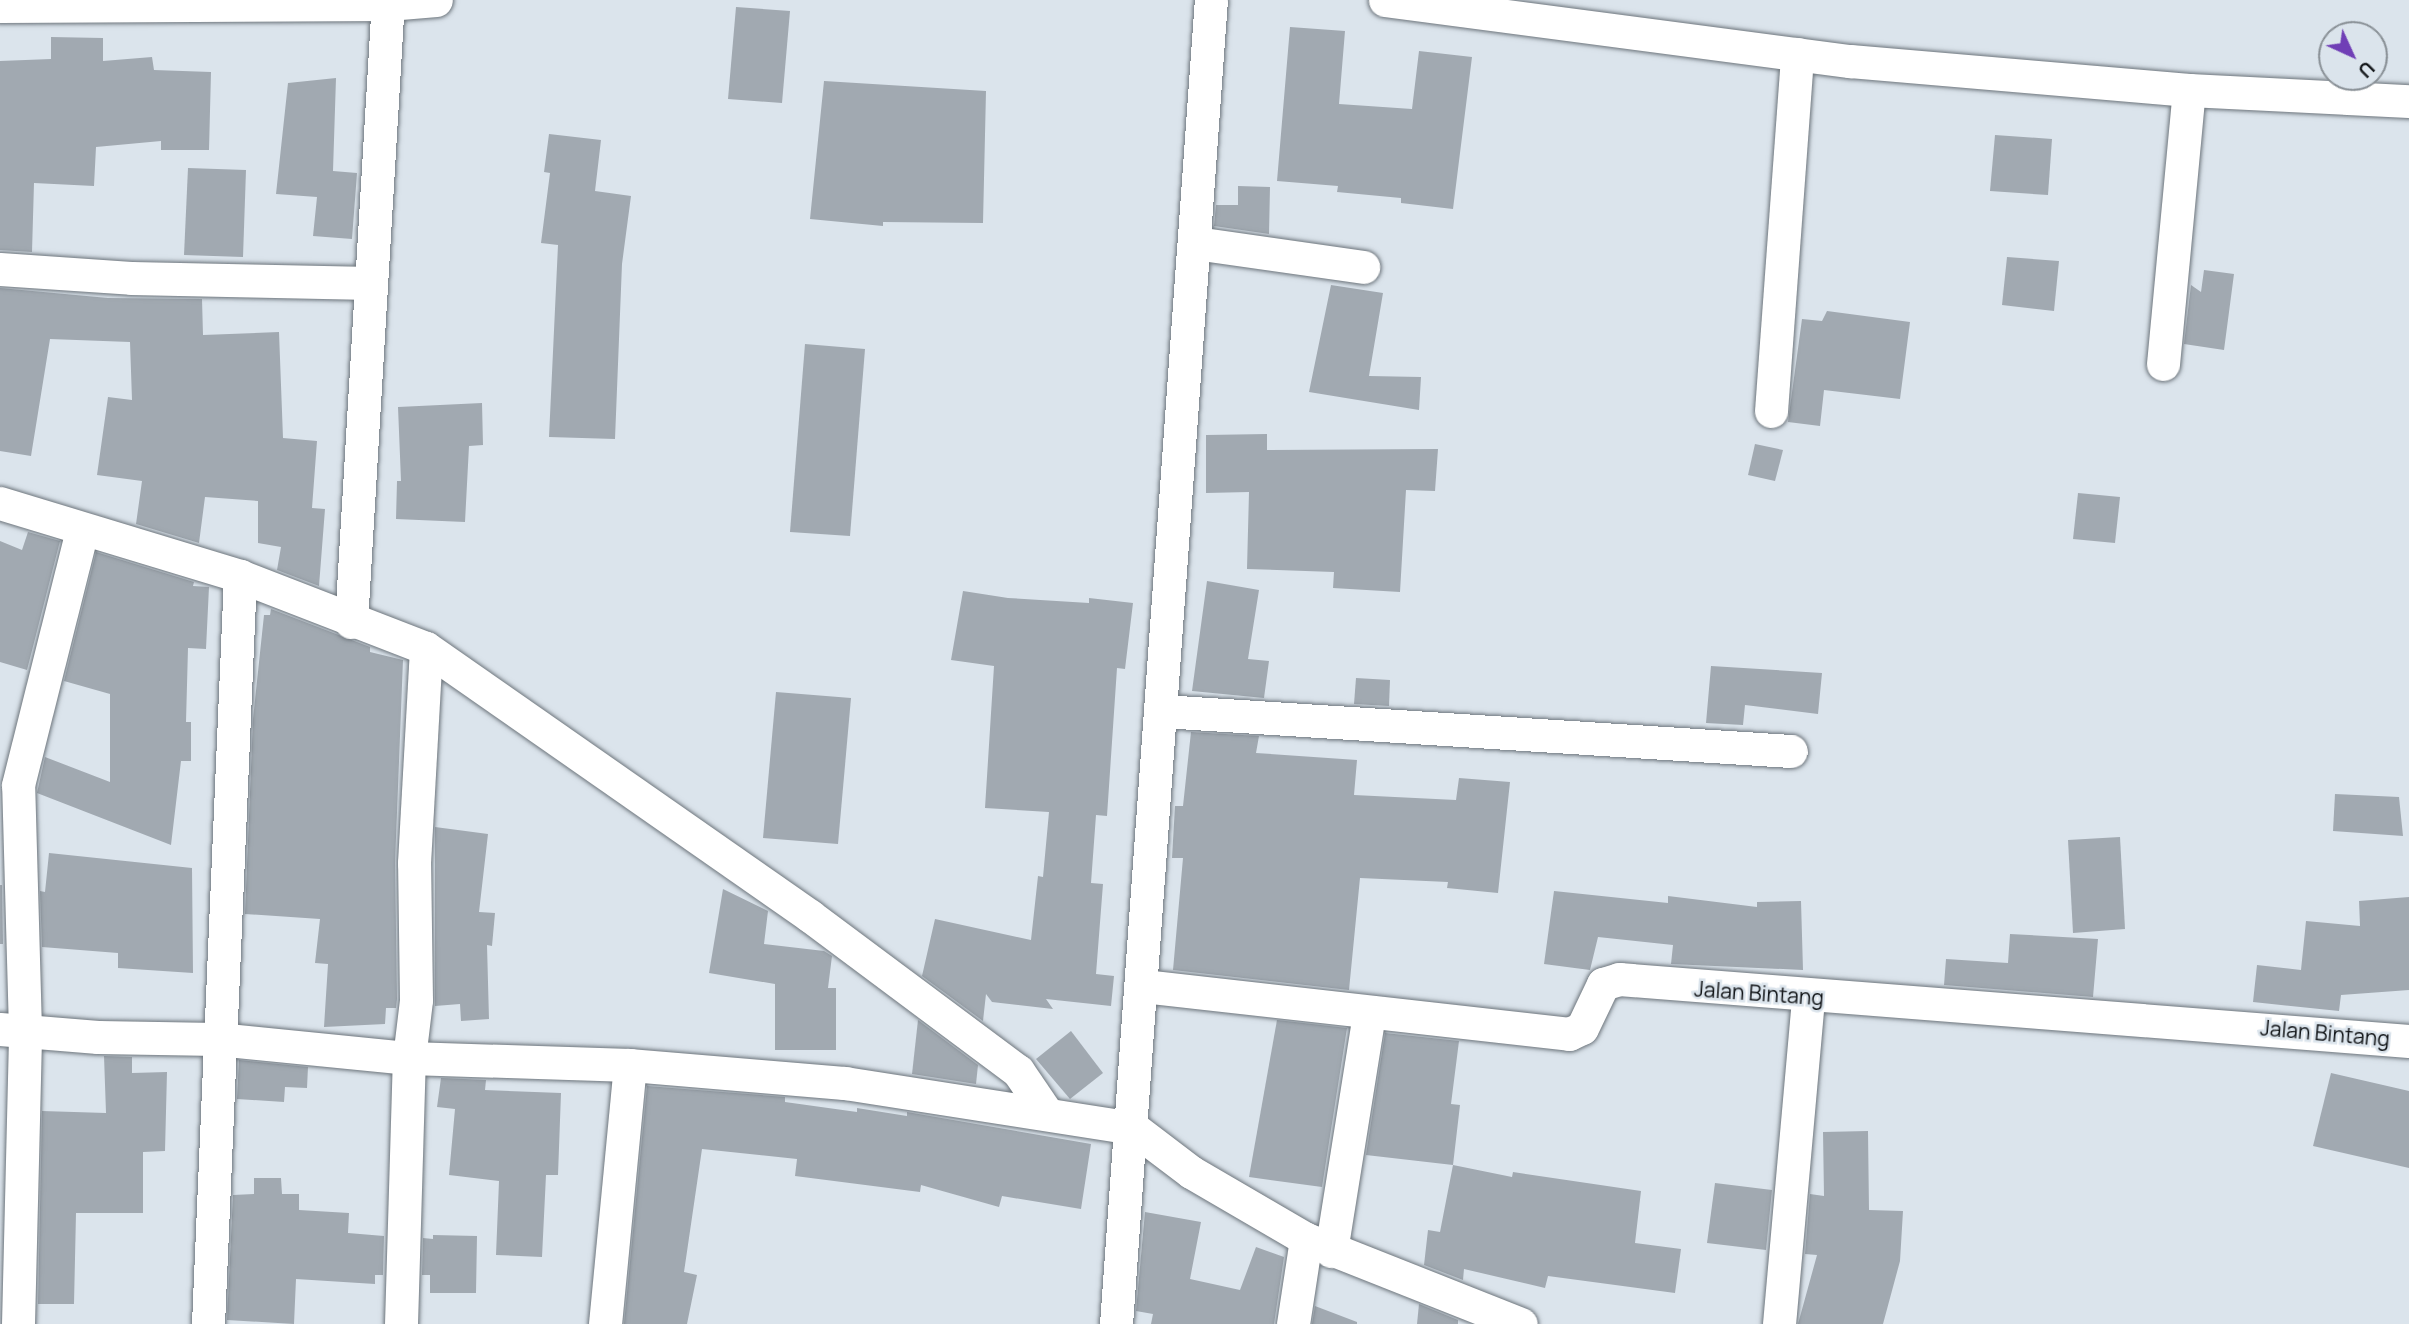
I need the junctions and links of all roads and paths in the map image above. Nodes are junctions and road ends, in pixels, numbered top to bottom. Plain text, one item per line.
1 (436, 0) edge
2 (1212, 0) edge
3 (1385, 0) edge
4 (388, 2) edge
5 (0, 6) edge
6 (1797, 54) junction
7 (2189, 90) junction
8 (2409, 101) edge
9 (1195, 243) junction
10 (1363, 267) dead end
11 (0, 269) edge
12 (371, 283) junction
13 (2163, 364) dead end
14 (1771, 411) dead end
15 (0, 503) edge
16 (82, 531) junction
17 (240, 576) junction
18 (351, 622) junction
19 (426, 649) junction
20 (1162, 711) junction
21 (1791, 751) dead end
22 (1143, 986) junction
23 (1808, 996) junction
24 (1369, 1013) junction
25 (13, 1029) edge
26 (217, 1039) junction
27 (2409, 1041) edge
28 (409, 1058) junction
29 (630, 1065) junction
30 (1046, 1112) junction
31 (1133, 1128) junction
32 (1318, 1245) junction
33 (19, 1324) edge
34 (208, 1324) edge
35 (401, 1324) edge
36 (605, 1324) edge
37 (1116, 1324) edge
38 (1293, 1324) edge
39 (1521, 1324) edge
40 (1779, 1324) edge

1 - 4 street
2 - 9 street
3 - 6 street
4 - 5 street
4 - 12 street
6 - 7 street
6 - 14 street
7 - 8 street
7 - 13 street
9 - 10 street
9 - 20 street
11 - 12 street
12 - 18 street
15 - 16 street
16 - 17 street
16 - 25 street
17 - 18 street
17 - 26 street
18 - 19 street
19 - 28 street
19 - 30 street
20 - 21 street
20 - 22 street
22 - 24 street, Jalan Bintang
22 - 31 street
23 - 24 street, Jalan Bintang
23 - 27 street, Jalan Bintang
23 - 40 street
24 - 32 street
25 - 26 street
25 - 33 street
26 - 28 street
26 - 34 street
28 - 29 street
28 - 35 street
29 - 30 street
29 - 36 street
30 - 31 street
31 - 32 street
31 - 37 street
32 - 38 street
32 - 39 street

